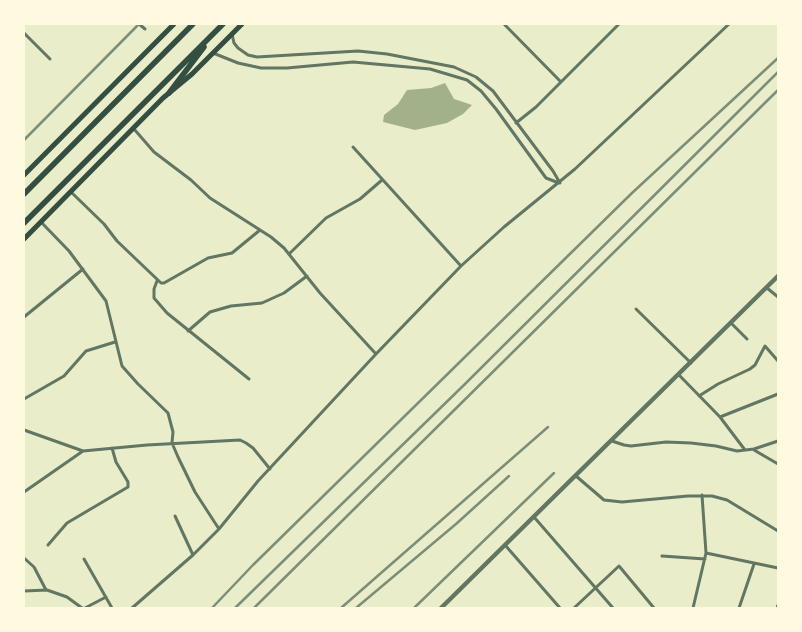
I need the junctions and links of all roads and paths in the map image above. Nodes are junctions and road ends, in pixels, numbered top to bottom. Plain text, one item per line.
1 (139, 24) edge
2 (174, 24) edge
3 (193, 24) edge
4 (223, 24) edge
5 (242, 24) edge
6 (504, 24) edge
7 (619, 24) edge
8 (729, 24) edge
9 (145, 30) dead end
10 (24, 33) edge
11 (214, 33) junction
12 (232, 33) junction
13 (213, 53) junction
14 (50, 59) dead end
15 (561, 82) junction
16 (169, 93) junction
17 (516, 122) junction
18 (133, 128) junction
19 (353, 147) dead end
20 (24, 175) edge
21 (382, 180) junction
22 (560, 183) junction
23 (71, 192) junction
24 (24, 194) edge
25 (41, 222) junction
26 (24, 224) edge
27 (260, 230) junction
28 (24, 239) edge
29 (289, 254) junction
30 (461, 266) junction
31 (83, 268) junction
32 (307, 276) junction
33 (778, 277) edge
34 (157, 281) junction
35 (767, 288) junction
36 (778, 297) edge
37 (636, 308) dead end
38 (24, 317) edge
39 (731, 323) junction
40 (188, 331) junction
41 (747, 339) dead end
42 (115, 342) junction
43 (376, 354) junction
44 (778, 362) edge
45 (691, 363) junction
46 (679, 374) junction
47 (249, 379) dead end
48 (778, 394) edge
49 (699, 396) junction
50 (24, 399) edge
51 (720, 417) junction
52 (24, 430) edge
53 (778, 441) edge
54 (612, 442) junction
55 (172, 443) junction
56 (112, 448) junction
57 (754, 449) junction
58 (82, 451) junction
59 (746, 451) junction
60 (778, 464) edge
61 (270, 469) junction
62 (576, 476) junction
63 (24, 492) edge
64 (702, 496) junction
65 (175, 516) dead end
66 (534, 517) junction
67 (219, 529) junction
68 (778, 531) edge
69 (48, 545) dead end
70 (505, 545) junction
71 (706, 553) junction
72 (193, 555) junction
73 (662, 556) dead end
74 (24, 558) edge
75 (84, 559) dead end
76 (705, 559) junction
77 (754, 564) junction
78 (778, 568) edge
79 (595, 588) junction
80 (46, 590) junction
81 (24, 591) edge
82 (106, 597) junction
83 (83, 608) edge
84 (112, 608) edge
85 (132, 608) edge
86 (441, 608) edge
87 (560, 608) edge
88 (574, 608) edge
89 (613, 608) edge
90 (654, 608) edge
91 (693, 608) edge
92 (739, 608) edge

1 - 9 street
2 - 20 main road
3 - 24 highway
4 - 11 highway
5 - 12 main road
6 - 15 street
7 - 15 street
8 - 22 street
10 - 14 street
11 - 16 highway
11 - 26 highway
12 - 13 main road
12 - 17 street
13 - 16 main road
13 - 22 street
15 - 17 street
16 - 18 main road
17 - 22 street
18 - 23 main road
18 - 27 street
19 - 21 street
21 - 29 street
21 - 30 street
22 - 30 street
23 - 25 main road
23 - 34 street
25 - 28 main road
25 - 31 street
27 - 29 street
27 - 34 street
29 - 32 street
30 - 43 street
31 - 38 street
31 - 42 street
32 - 40 street
32 - 43 street
33 - 35 street
34 - 40 street
35 - 36 street
35 - 39 street
37 - 45 street
39 - 41 street
39 - 45 street
40 - 47 street
42 - 50 street
42 - 55 street
43 - 61 street
44 - 49 street
45 - 46 street
46 - 49 street
46 - 54 street
48 - 51 street
49 - 51 street
51 - 59 street
52 - 58 street
53 - 57 street
54 - 59 street
54 - 62 street
55 - 56 street
55 - 61 street
55 - 67 street
56 - 58 street
56 - 69 street
57 - 59 street
57 - 60 street
58 - 63 street
61 - 67 street
62 - 64 street
62 - 66 street
64 - 68 street
64 - 71 street
65 - 72 street
66 - 70 street
66 - 79 street
67 - 72 street
70 - 86 street
70 - 87 street
71 - 76 street
71 - 77 street
72 - 85 street
73 - 76 street
74 - 80 street
75 - 82 street
76 - 91 street
77 - 78 street
77 - 92 street
79 - 88 street
79 - 89 street
79 - 90 street
80 - 81 street
80 - 83 street
82 - 83 street
82 - 84 street

